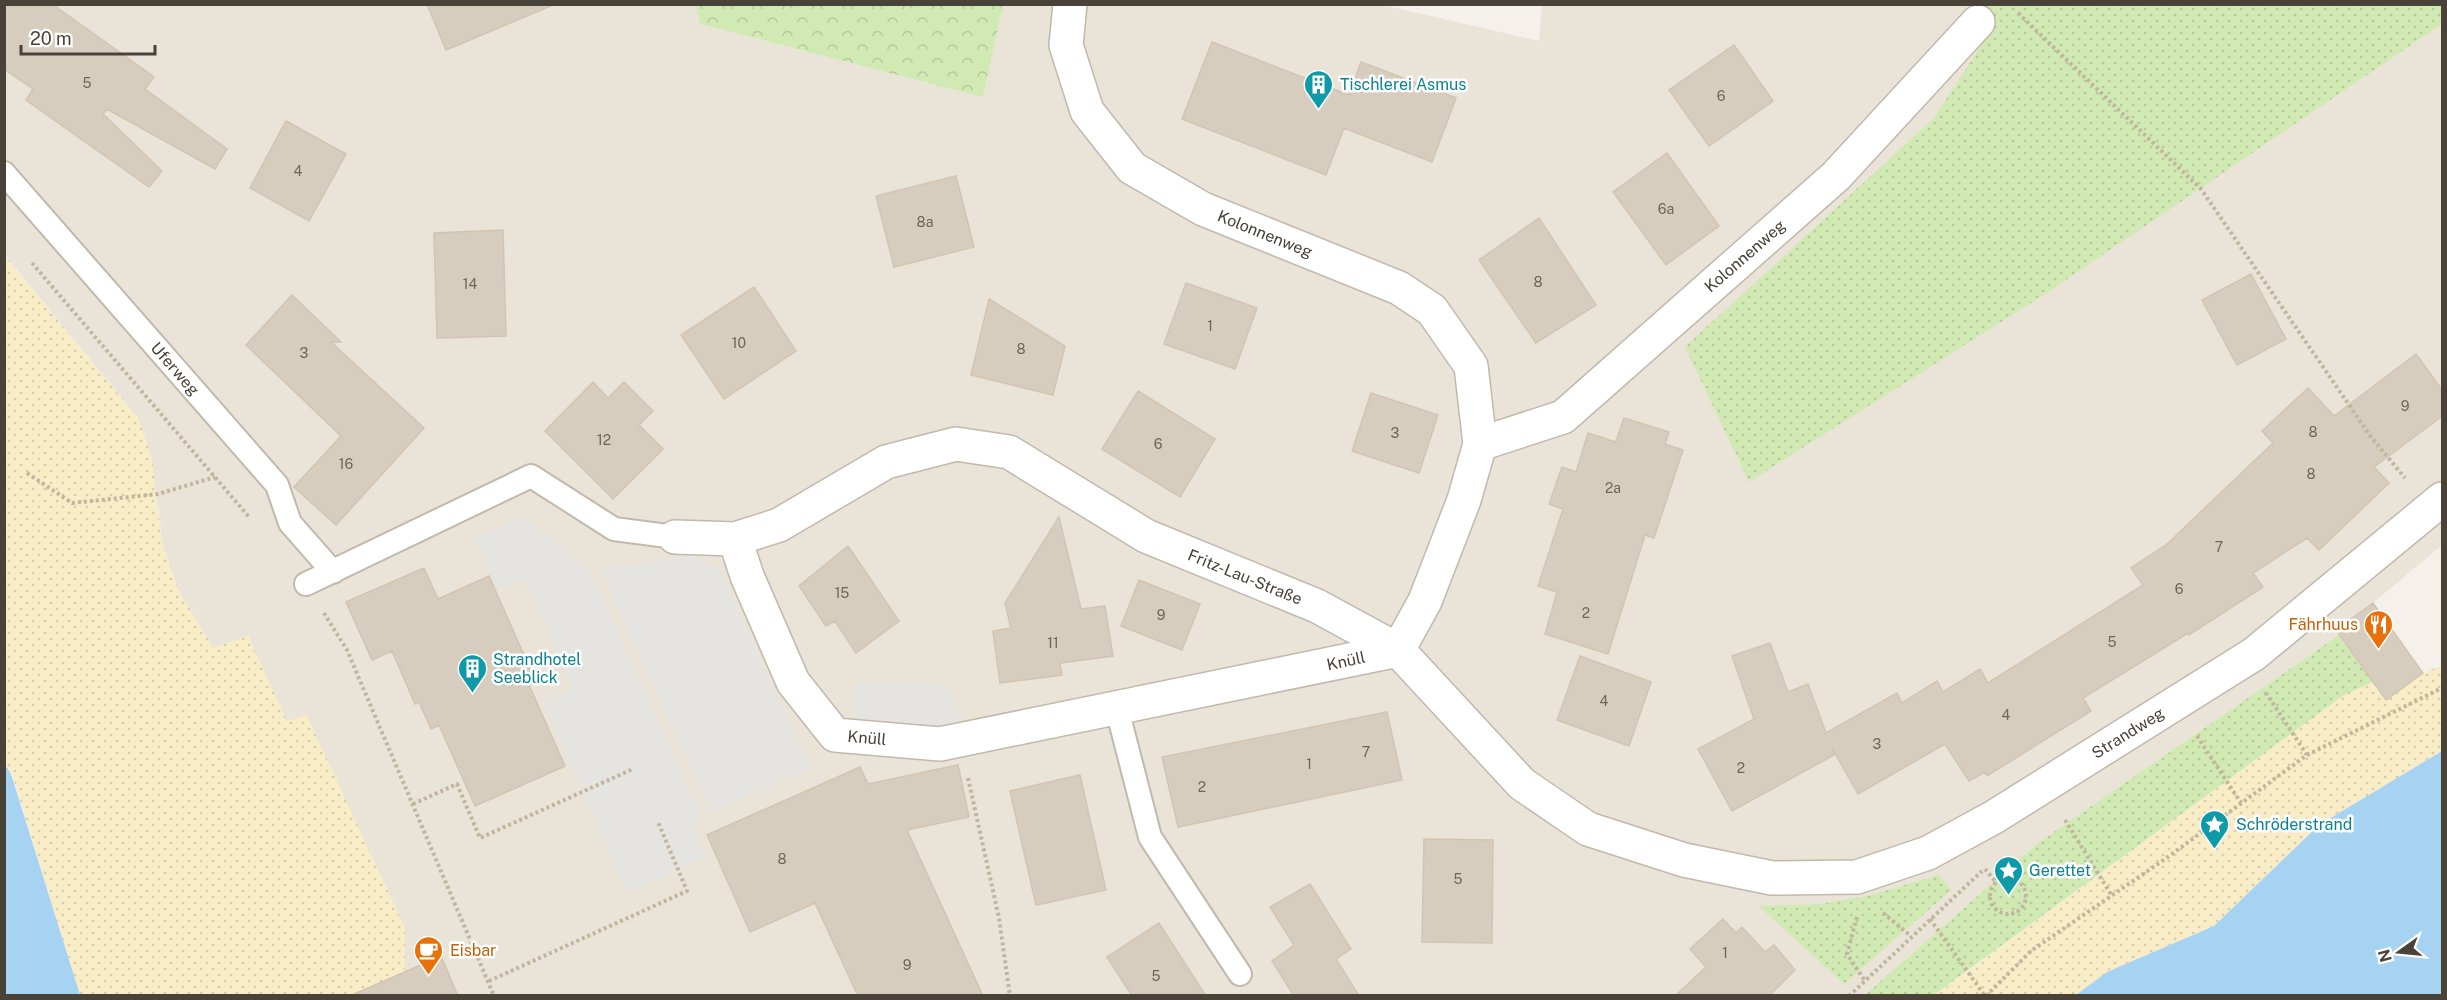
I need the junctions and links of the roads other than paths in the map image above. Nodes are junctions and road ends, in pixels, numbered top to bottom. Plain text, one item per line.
1 (1070, 4) edge
2 (1978, 22) dead end
3 (4, 173) edge
4 (1480, 444) junction
5 (2437, 504) edge
6 (675, 537) joint
7 (735, 539) junction
8 (333, 572) junction
9 (306, 584) road end
10 (1398, 650) junction
11 (1117, 709) junction
12 (1772, 878) joint
13 (1240, 974) dead end

1 - 4 street, Kolonnenweg
2 - 4 street, Kolonnenweg
3 - 8 lane, Uferweg
4 - 10 street, Kolonnenweg
5 - 12 street, Strandweg
6 - 7 street, Fritz-Lau-Straße
6 - 8 lane
7 - 10 street, Fritz-Lau-Straße
7 - 11 street, Knüll
8 - 9 lane
10 - 11 street, Knüll
10 - 12 street, Fritz-Lau-Straße
11 - 13 lane

